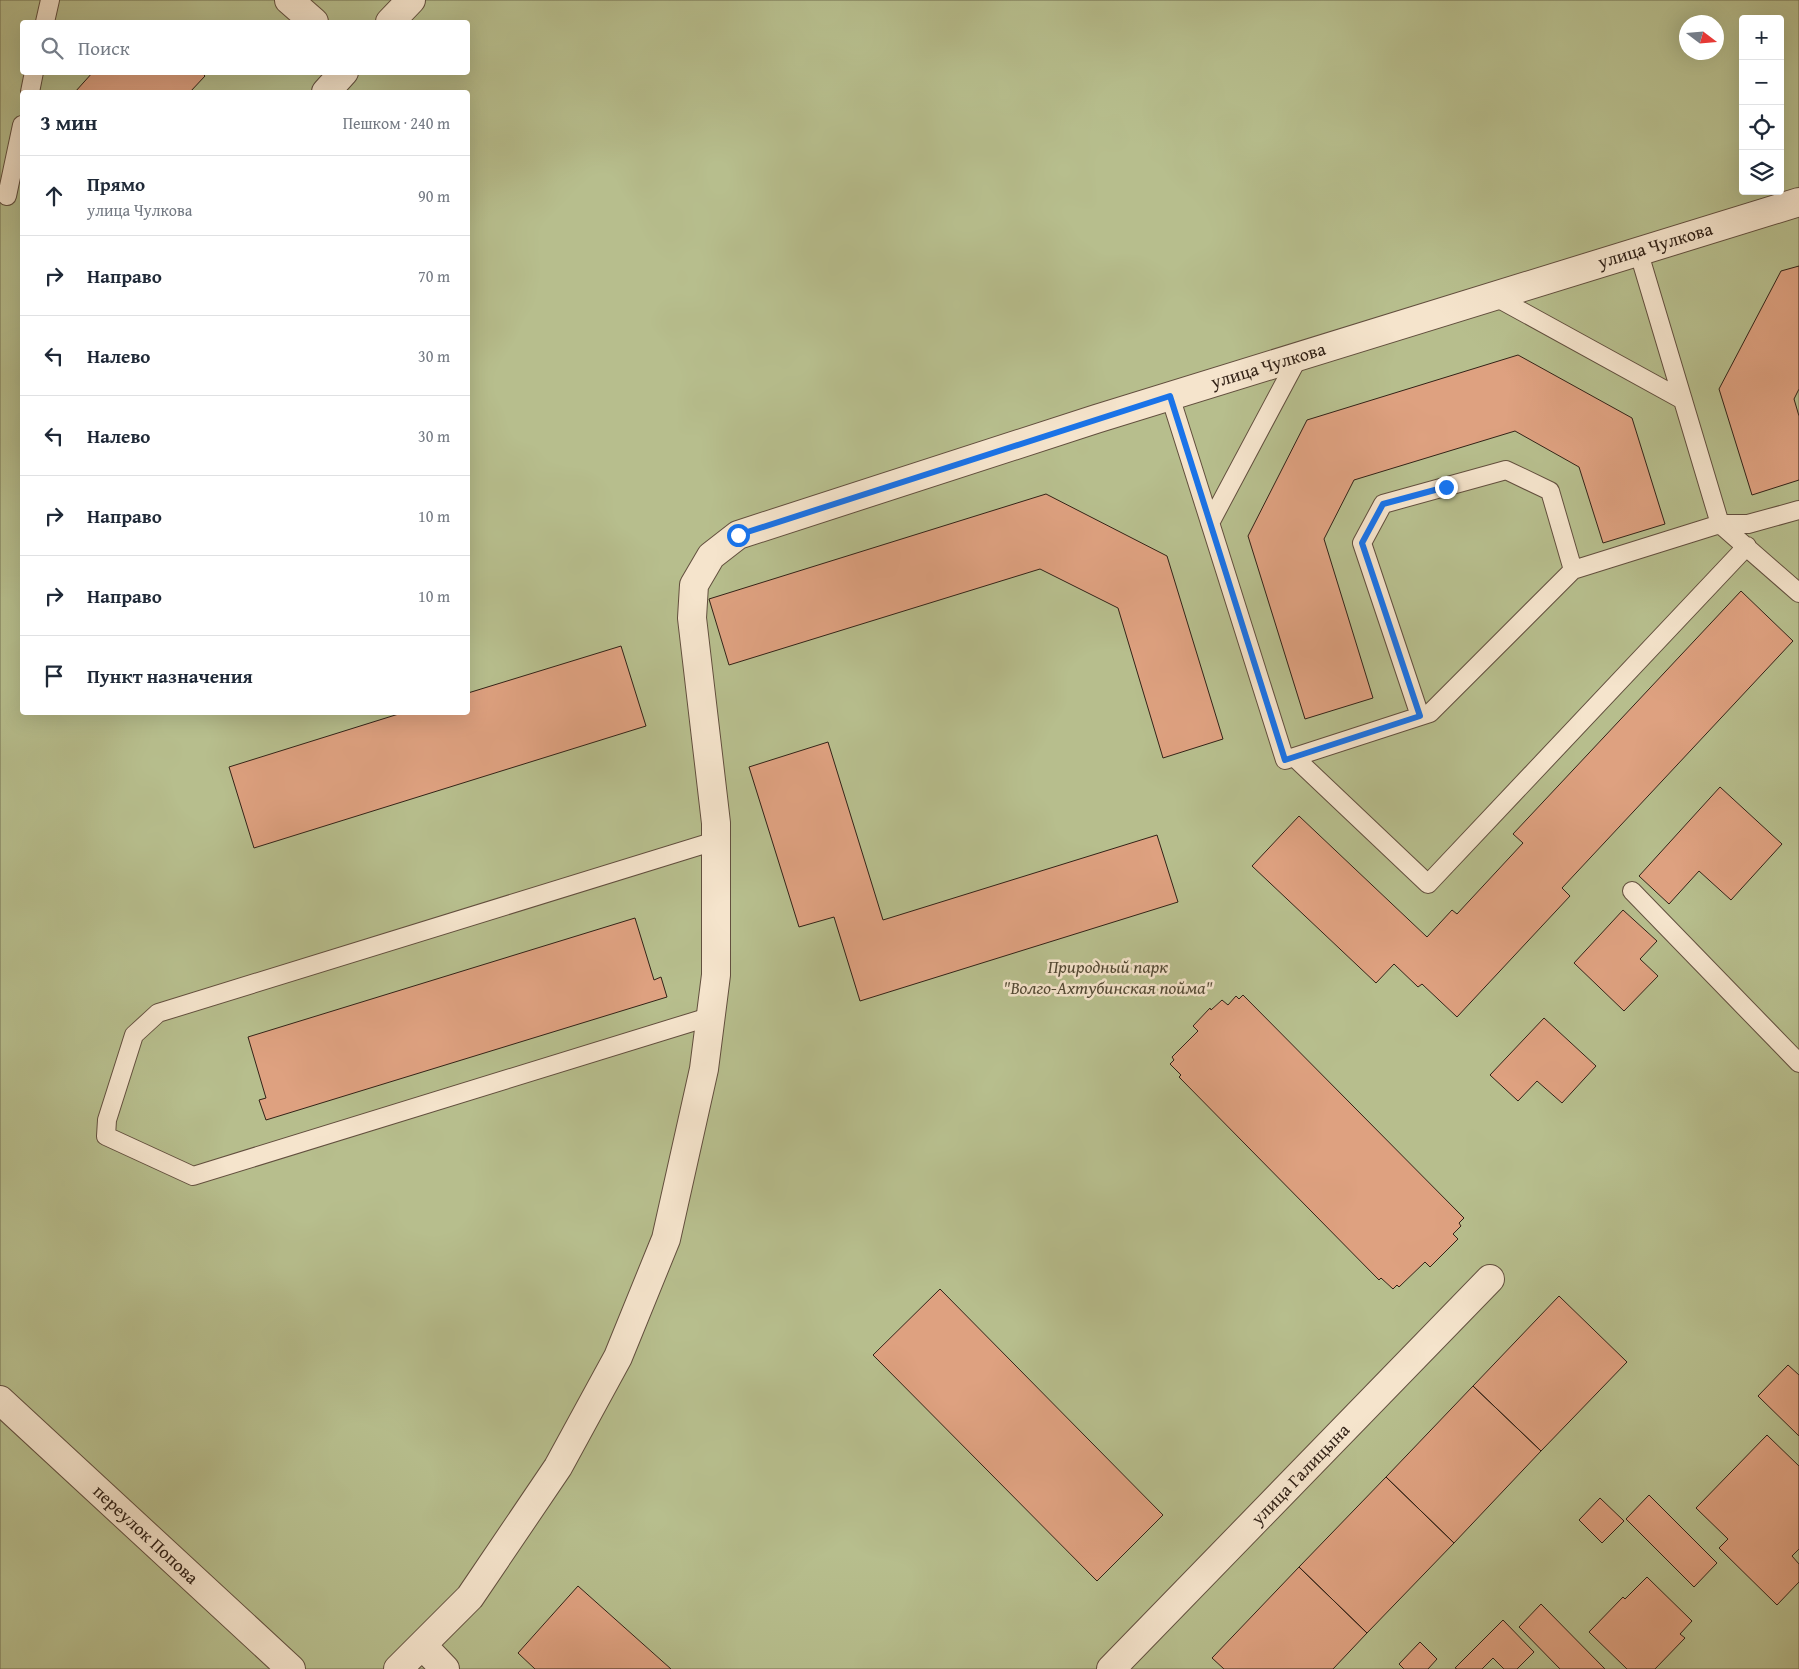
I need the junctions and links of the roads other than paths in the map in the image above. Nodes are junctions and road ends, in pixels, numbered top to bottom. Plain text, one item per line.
1 (50, 0) edge
2 (289, 0) edge
3 (411, 0) edge
4 (45, 20) edge
5 (312, 20) edge
6 (392, 20) edge
7 (33, 75) edge
8 (341, 75) edge
9 (30, 90) edge
10 (328, 90) edge
11 (20, 134) edge
12 (7, 196) dead end
13 (1799, 202) edge
14 (1638, 250) junction
15 (1492, 295) junction
16 (1298, 356) junction
17 (1170, 396) junction
18 (1683, 400) junction
19 (1799, 510) edge
20 (1210, 523) junction
21 (1720, 524) junction
22 (1747, 546) junction
23 (1573, 570) junction
24 (1799, 593) edge
25 (1420, 716) junction
26 (1294, 757) junction
27 (715, 840) junction
28 (1632, 891) dead end
29 (712, 1016) junction
30 (1799, 1063) edge
31 (1490, 1280) dead end
32 (0, 1400) edge
33 (422, 1645) junction
34 (291, 1669) edge
35 (398, 1669) edge
36 (445, 1669) edge
37 (1111, 1669) edge

1 - 4 lane
2 - 5 street
3 - 6 street
7 - 9 lane
8 - 10 street
11 - 12 lane
13 - 14 street, улица Чулкова
14 - 15 street, улица Чулкова
14 - 18 lane
15 - 16 street, улица Чулкова
15 - 18 lane
16 - 17 street, улица Чулкова
16 - 20 lane
17 - 20 lane
17 - 27 street, улица Чулкова
18 - 21 lane
19 - 21 lane
20 - 26 lane
21 - 22 lane
21 - 23 lane
22 - 24 lane
22 - 26 lane
23 - 25 lane
23 - 25 lane
25 - 26 lane
27 - 29 street
27 - 29 lane
28 - 30 lane
29 - 33 street
31 - 37 street, улица Галицына
32 - 34 street, переулок Попова
33 - 35 street
33 - 36 street

